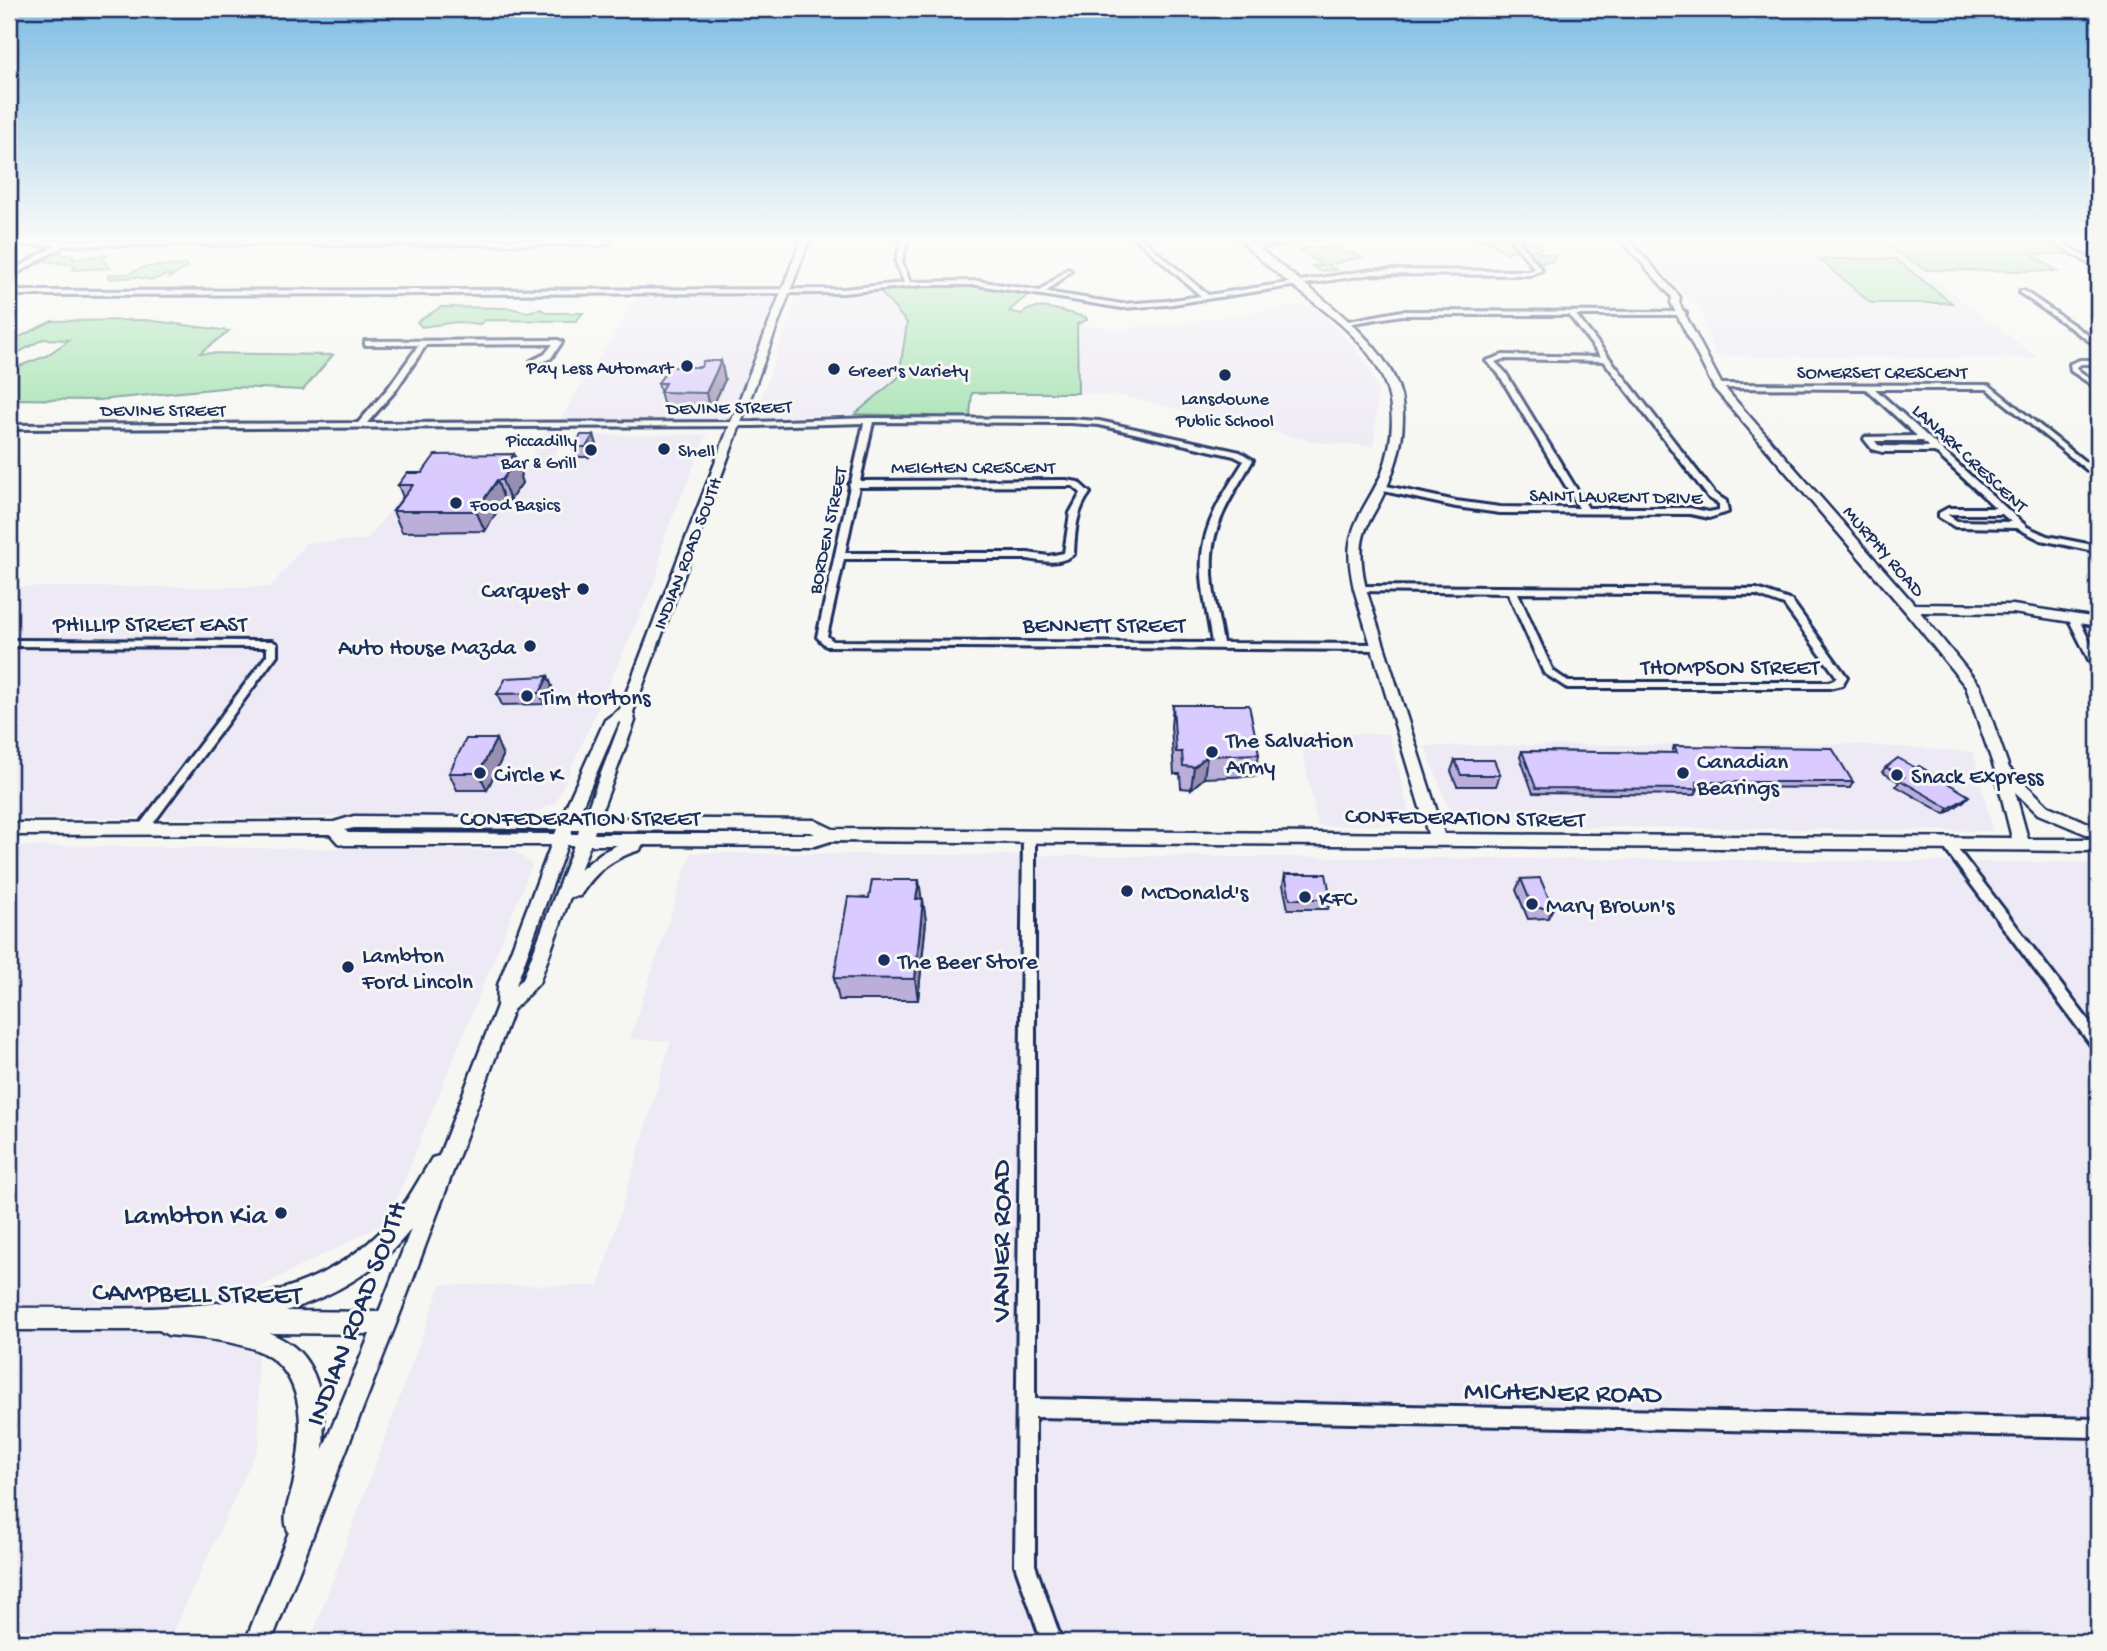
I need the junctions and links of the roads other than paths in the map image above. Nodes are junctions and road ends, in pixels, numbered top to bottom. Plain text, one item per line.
1 (777, 315) edge
2 (1338, 315) edge
3 (1389, 315) edge
4 (1573, 315) edge
5 (1684, 315) edge
6 (2055, 315) edge
7 (1347, 322) junction
8 (368, 343) dead end
9 (424, 343) junction
10 (2098, 345) edge
11 (1606, 359) junction
12 (2098, 362) edge
13 (534, 363) dead end
14 (1718, 386) junction
15 (1868, 387) junction
16 (2098, 387) edge
17 (869, 420) junction
18 (735, 424) junction
19 (360, 426) junction
20 (9, 427) edge
21 (1925, 438) junction
22 (1938, 450) junction
23 (2098, 476) edge
24 (853, 484) junction
25 (1382, 488) junction
26 (1585, 511) junction
27 (2003, 511) junction
28 (2019, 525) junction
29 (2098, 549) edge
30 (838, 556) junction
31 (1360, 589) junction
32 (1512, 590) junction
33 (1910, 608) junction
34 (2073, 618) junction
35 (2098, 622) edge
36 (9, 643) edge
37 (830, 643) joint
38 (1218, 646) junction
39 (1378, 648) junction
40 (2098, 668) edge
41 (625, 712) junction
42 (601, 744) junction
43 (2001, 767) junction
44 (519, 822) junction
45 (567, 823) junction
46 (592, 823) junction
47 (334, 828) junction
48 (9, 829) edge
49 (142, 830) junction
50 (2098, 833) edge
51 (830, 835) junction
52 (1029, 836) junction
53 (1437, 838) junction
54 (560, 841) junction
55 (586, 841) junction
56 (657, 841) junction
57 (2022, 845) junction
58 (2098, 845) edge
59 (1949, 846) junction
60 (544, 946) junction
61 (506, 1006) junction
62 (2098, 1044) edge
63 (460, 1130) junction
64 (9, 1319) edge
65 (142, 1320) junction
66 (385, 1324) junction
67 (1026, 1408) junction
68 (2098, 1428) edge
69 (289, 1563) junction
70 (258, 1642) edge
71 (1052, 1642) edge

1 - 18 main road, INDIAN ROAD SOUTH
2 - 7 main road
3 - 7 street
4 - 11 street, SAINT LAURENT DRIVE
5 - 14 main road, MURPHY ROAD
6 - 10 street
7 - 25 main road
8 - 9 street
9 - 13 street
9 - 19 street
11 - 26 street
11 - 26 street, SAINT LAURENT DRIVE
12 - 16 street
14 - 15 street, SOMERSET CRESCENT
14 - 33 main road, MURPHY ROAD
15 - 21 street, LANARK CRESCENT
15 - 23 street, SOMERSET CRESCENT
17 - 18 street, DEVINE STREET
17 - 24 street, BORDEN STREET
17 - 38 street, DEVINE STREET
18 - 19 street, DEVINE STREET
18 - 41 main road, INDIAN ROAD SOUTH
19 - 20 street, DEVINE STREET
21 - 22 street, LANARK CRESCENT
21 - 22 street
22 - 27 street, LANARK CRESCENT
24 - 30 street, BORDEN STREET
24 - 30 street, MEIGHEN CRESCENT
25 - 26 street, SAINT LAURENT DRIVE
25 - 31 main road
27 - 28 street, LANARK CRESCENT
27 - 28 street
28 - 29 street, LANARK CRESCENT
30 - 37 street, BORDEN STREET
31 - 32 street, THOMPSON STREET
31 - 39 main road
32 - 32 street, THOMPSON STREET
33 - 34 main road
33 - 43 main road, MURPHY ROAD
34 - 35 main road
34 - 40 street
36 - 49 street, PHILLIP STREET EAST
37 - 38 street, BENNETT STREET
38 - 39 street, BENNETT STREET
39 - 53 main road
41 - 42 main road, INDIAN ROAD SOUTH
41 - 46 main road, INDIAN ROAD SOUTH
42 - 44 main road
42 - 45 main road, INDIAN ROAD SOUTH
43 - 50 main road
43 - 57 main road, MURPHY ROAD
44 - 45 main road, CONFEDERATION STREET
44 - 47 main road, CONFEDERATION STREET
45 - 46 main road, CONFEDERATION STREET
45 - 54 main road, INDIAN ROAD SOUTH
46 - 51 main road, CONFEDERATION STREET
46 - 55 main road, INDIAN ROAD SOUTH
47 - 49 main road, CONFEDERATION STREET
47 - 54 main road, CONFEDERATION STREET
48 - 49 main road, CONFEDERATION STREET
51 - 52 main road, CONFEDERATION STREET
51 - 56 main road, CONFEDERATION STREET
52 - 53 main road, CONFEDERATION STREET
52 - 67 street, VANIER ROAD
53 - 59 main road, CONFEDERATION STREET
54 - 55 main road, CONFEDERATION STREET
54 - 61 main road, INDIAN ROAD SOUTH
55 - 56 main road, CONFEDERATION STREET
55 - 60 main road, INDIAN ROAD SOUTH
56 - 60 main road
57 - 58 main road, CONFEDERATION STREET
57 - 59 main road, CONFEDERATION STREET
59 - 62 street
60 - 61 main road, INDIAN ROAD SOUTH
61 - 63 main road, INDIAN ROAD SOUTH
63 - 65 main road
63 - 66 main road, INDIAN ROAD SOUTH
64 - 65 main road, CAMPBELL STREET
65 - 66 main road, CAMPBELL STREET
65 - 69 main road
66 - 69 main road, INDIAN ROAD SOUTH
67 - 68 street, MICHENER ROAD
67 - 71 street, VANIER ROAD
69 - 70 main road, INDIAN ROAD SOUTH

